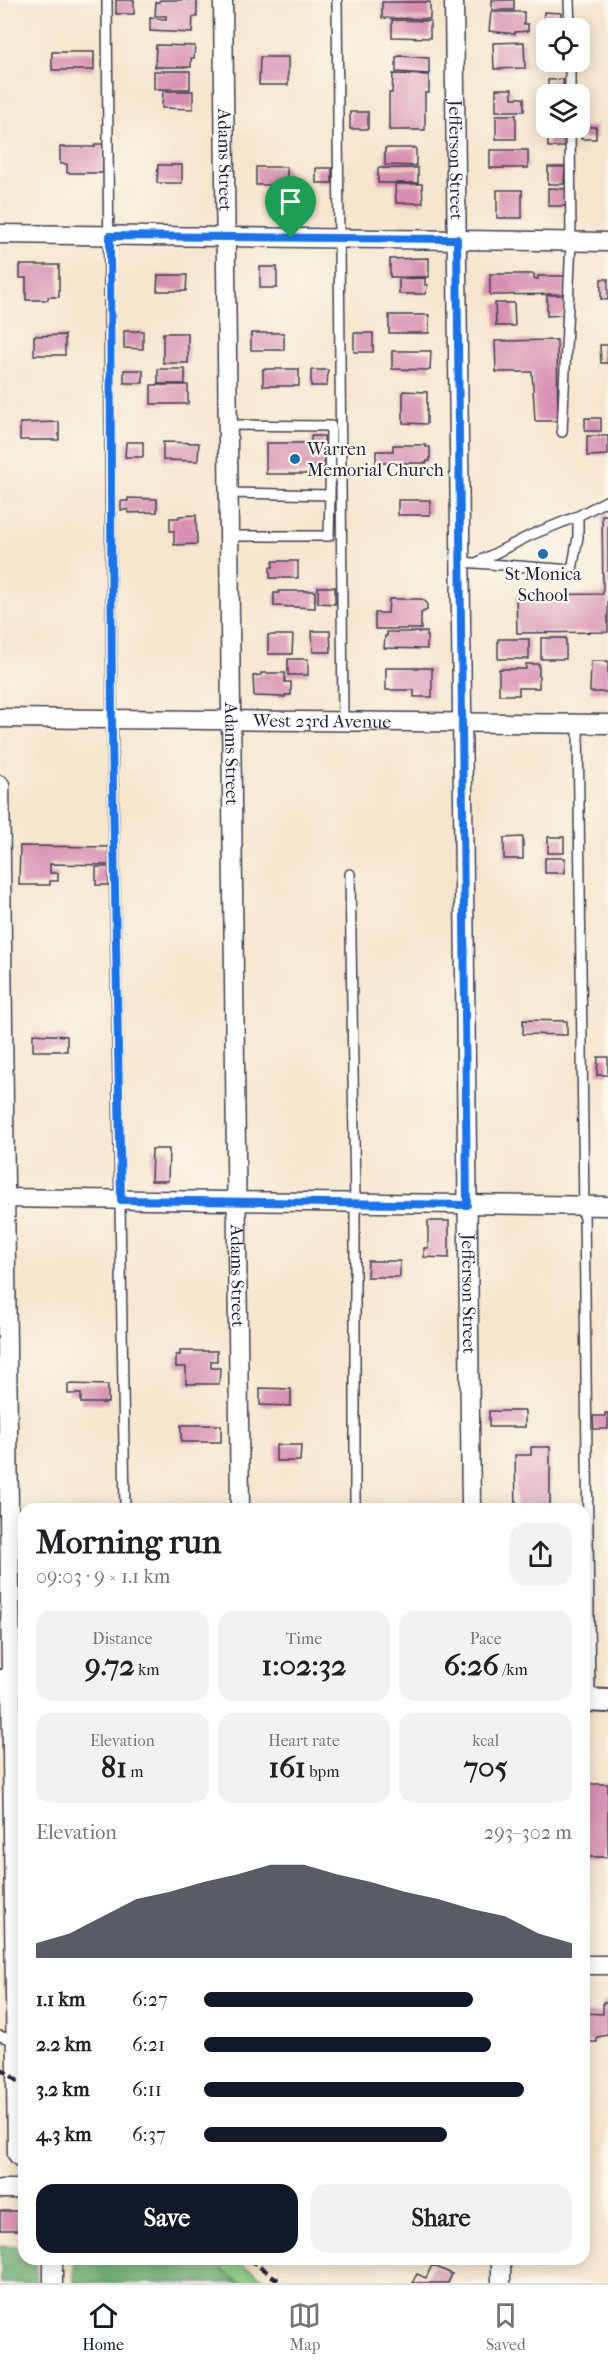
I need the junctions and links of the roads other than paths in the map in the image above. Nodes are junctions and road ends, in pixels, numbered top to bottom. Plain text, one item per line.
1 (107, 0) edge
2 (223, 0) edge
3 (337, 0) edge
4 (454, 0) edge
5 (569, 0) edge
6 (570, 18) edge
7 (570, 138) edge
8 (0, 234) edge
9 (110, 236) junction
10 (226, 237) junction
11 (338, 239) junction
12 (457, 239) junction
13 (571, 242) junction
14 (608, 243) edge
15 (228, 425) junction
16 (562, 432) dead end
17 (229, 493) junction
18 (330, 495) junction
19 (608, 500) edge
20 (578, 516) junction
21 (230, 536) junction
22 (469, 562) junction
23 (0, 718) edge
24 (112, 718) junction
25 (232, 720) junction
26 (343, 721) junction
27 (463, 723) junction
28 (578, 724) junction
29 (608, 724) edge
30 (0, 785) edge
31 (350, 874) dead end
32 (3, 1198) edge
33 (121, 1200) junction
34 (236, 1200) junction
35 (355, 1203) junction
36 (467, 1205) junction
37 (582, 1206) junction
38 (608, 1206) edge
39 (125, 1503) edge
40 (240, 1503) edge
41 (355, 1503) edge
42 (471, 1503) edge
43 (585, 1503) edge
44 (590, 1630) edge
45 (11, 1681) edge
46 (594, 1701) edge
47 (590, 1965) edge
48 (608, 1965) edge
49 (8, 2039) edge
50 (18, 2155) edge
51 (0, 2189) edge
52 (18, 2189) edge
53 (53, 2265) edge
54 (501, 2265) edge
55 (53, 2283) edge
56 (501, 2283) edge

1 - 9 lane
2 - 10 street, Adams Street
3 - 11 lane
4 - 12 street, Jefferson Street
5 - 6 lane
7 - 13 lane
8 - 9 street
9 - 10 street
9 - 24 lane
10 - 11 street
10 - 15 street, Adams Street
11 - 12 street
11 - 26 lane
12 - 13 street
12 - 22 street, Jefferson Street
13 - 14 street
13 - 16 lane
15 - 17 street, Adams Street
15 - 18 lane
17 - 18 lane
17 - 21 street, Adams Street
18 - 21 lane
19 - 20 lane
20 - 22 lane
20 - 22 lane
21 - 25 street, Adams Street
22 - 27 street, Jefferson Street
23 - 24 street, West 23rd Avenue
24 - 25 street, West 23rd Avenue
24 - 33 lane
25 - 26 street, West 23rd Avenue
25 - 34 street, Adams Street
26 - 27 street, West 23rd Avenue
27 - 28 street, West 23rd Avenue
27 - 36 street, Jefferson Street
28 - 29 street, West 23rd Avenue
28 - 37 lane
30 - 32 street
31 - 35 lane
32 - 33 street
32 - 45 street
33 - 34 street
33 - 39 lane
34 - 35 street
34 - 40 street, Adams Street
35 - 36 street
35 - 41 lane
36 - 37 street
36 - 42 street, Jefferson Street
37 - 38 street
37 - 43 lane
44 - 46 lane
45 - 49 street
47 - 48 street
49 - 50 street
51 - 52 street
53 - 55 street
54 - 56 street

